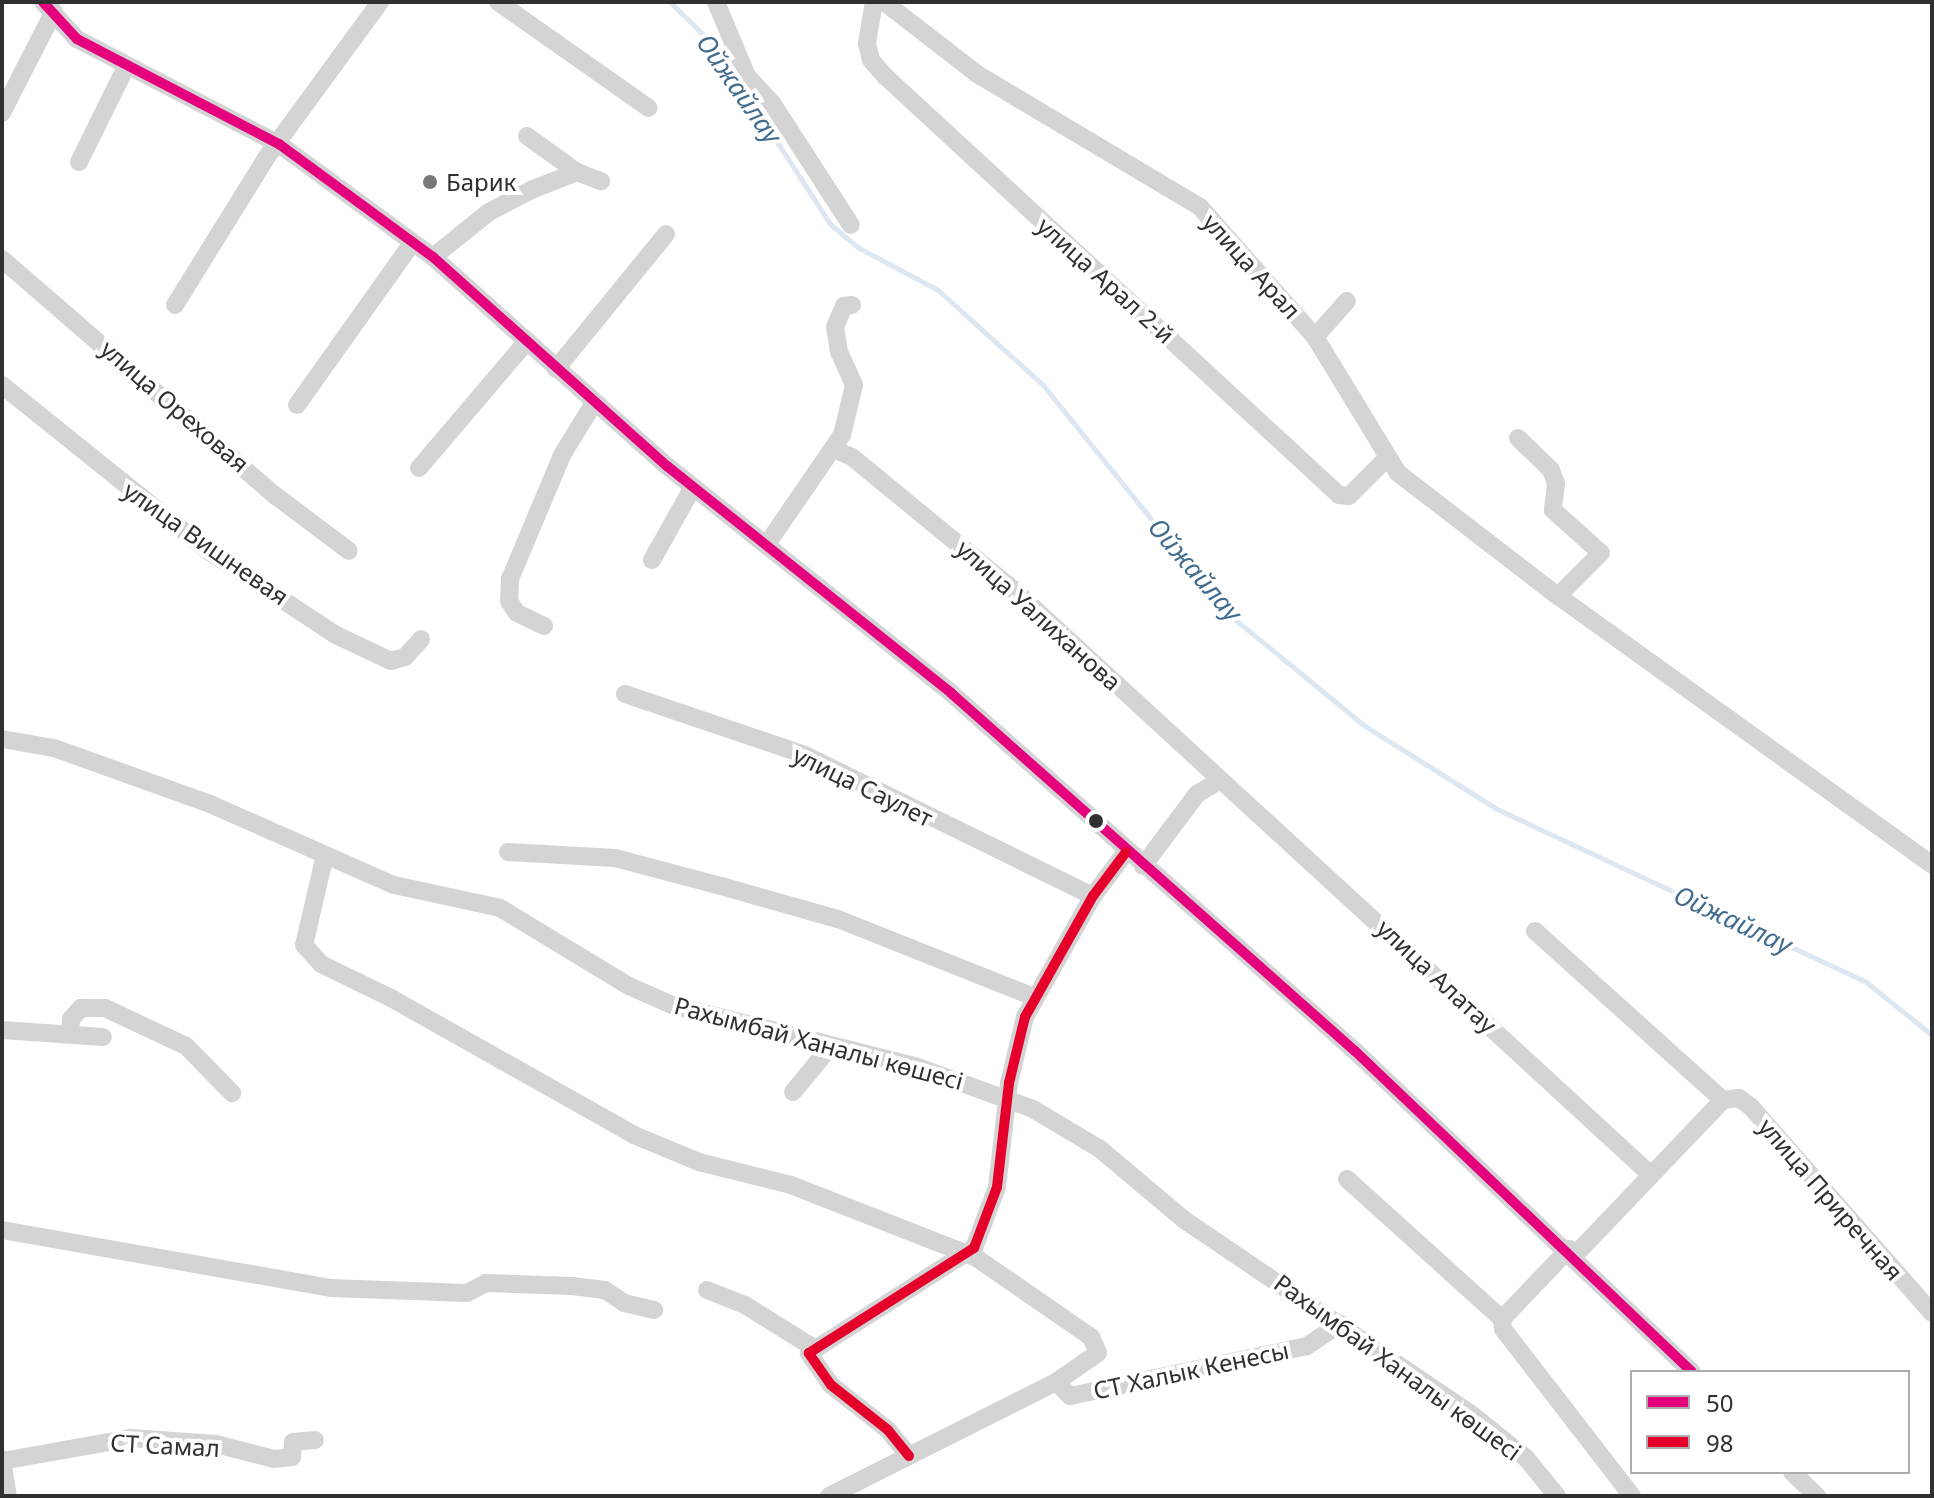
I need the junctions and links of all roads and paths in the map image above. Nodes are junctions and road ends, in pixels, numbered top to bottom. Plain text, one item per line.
1 (380, 2) edge
2 (498, 2) edge
3 (716, 2) edge
4 (874, 2) edge
5 (884, 2) edge
6 (57, 9) edge
7 (126, 67) junction
8 (649, 108) dead end
9 (2, 113) edge
10 (527, 136) dead end
11 (279, 144) junction
12 (544, 148) junction
13 (79, 162) dead end
14 (577, 172) junction
15 (601, 181) dead end
16 (531, 190) junction
17 (851, 225) dead end
18 (666, 234) dead end
19 (412, 243) junction
20 (433, 257) junction
21 (2, 259) edge
22 (1347, 301) dead end
23 (175, 305) dead end
24 (852, 305) dead end
25 (1315, 337) junction
26 (527, 341) junction
27 (556, 369) junction
28 (2, 385) edge
29 (594, 403) junction
30 (297, 405) dead end
31 (1518, 438) dead end
32 (844, 453) junction
33 (1388, 457) junction
34 (419, 468) dead end
35 (693, 487) junction
36 (767, 544) junction
37 (349, 551) dead end
38 (652, 560) dead end
39 (1558, 596) junction
40 (544, 626) dead end
41 (421, 639) dead end
42 (625, 694) dead end
43 (2, 739) edge
44 (1219, 781) junction
45 (508, 852) dead end
46 (1126, 852) junction
47 (325, 855) junction
48 (1932, 865) edge
49 (1143, 866) junction
50 (1093, 896) junction
51 (1535, 931) dead end
52 (1034, 997) junction
53 (2, 1030) edge
54 (70, 1034) junction
55 (103, 1037) dead end
56 (831, 1046) junction
57 (793, 1092) dead end
58 (232, 1093) dead end
59 (1008, 1097) junction
60 (1723, 1100) junction
61 (1651, 1175) junction
62 (1347, 1179) dead end
63 (2, 1230) edge
64 (1571, 1252) junction
65 (965, 1253) junction
66 (707, 1290) dead end
67 (654, 1310) dead end
68 (1932, 1313) edge
69 (1502, 1319) junction
70 (1340, 1324) junction
71 (814, 1348) junction
72 (1690, 1370) edge
73 (1056, 1382) junction
74 (315, 1440) dead end
75 (909, 1456) junction
76 (2, 1460) edge
77 (1794, 1474) edge
78 (8, 1496) edge
79 (829, 1496) edge
80 (1557, 1496) edge
81 (1632, 1496) edge
82 (1817, 1496) edge

1 - 11 street
2 - 8 street
3 - 17 street
4 - 33 street, улица Арал 2-й
5 - 25 street, улица Арал
6 - 7 street
6 - 9 street
7 - 11 street
7 - 13 street
10 - 12 street
11 - 19 street
11 - 23 street
12 - 14 street
12 - 16 street
14 - 15 street
14 - 16 street
16 - 20 street
18 - 27 street
19 - 20 street
19 - 30 street
20 - 26 street
21 - 37 street, улица Ореховая
22 - 25 street
24 - 32 street
25 - 33 street, улица Арал
26 - 27 street
26 - 34 street
27 - 29 street
28 - 41 street, улица Вишневая
29 - 35 street
29 - 40 street
31 - 39 street
32 - 36 street
32 - 44 street, улица Уалиханова
33 - 39 street, улица Арал
35 - 36 street
35 - 38 street
36 - 46 street
39 - 48 street, улица Арал
42 - 50 street, улица Саулет
43 - 47 street, Рахымбай Ханалы көшесі
44 - 49 street
44 - 61 street, улица Алатау
45 - 52 street
46 - 49 street
46 - 50 street
47 - 56 street, Рахымбай Ханалы көшесі
47 - 65 street
49 - 64 street
50 - 52 street
51 - 60 street
52 - 59 street
53 - 54 street
54 - 55 street
54 - 58 street
56 - 57 street
56 - 59 street, Рахымбай Ханалы көшесі
59 - 65 street
59 - 70 street, Рахымбай Ханалы көшесі
60 - 61 street
60 - 68 street, улица Приречная
61 - 64 street
62 - 69 street
63 - 67 street
64 - 69 street
64 - 72 street
65 - 71 street
65 - 73 street
66 - 71 street
69 - 81 street
70 - 73 street, СТ Халык Кенесы
70 - 80 street, Рахымбай Ханалы көшесі
71 - 75 street
73 - 75 street, СТ Халык Кенесы
74 - 76 street, СТ Самал
75 - 79 street, СТ Халык Кенесы
76 - 78 street
77 - 82 street

